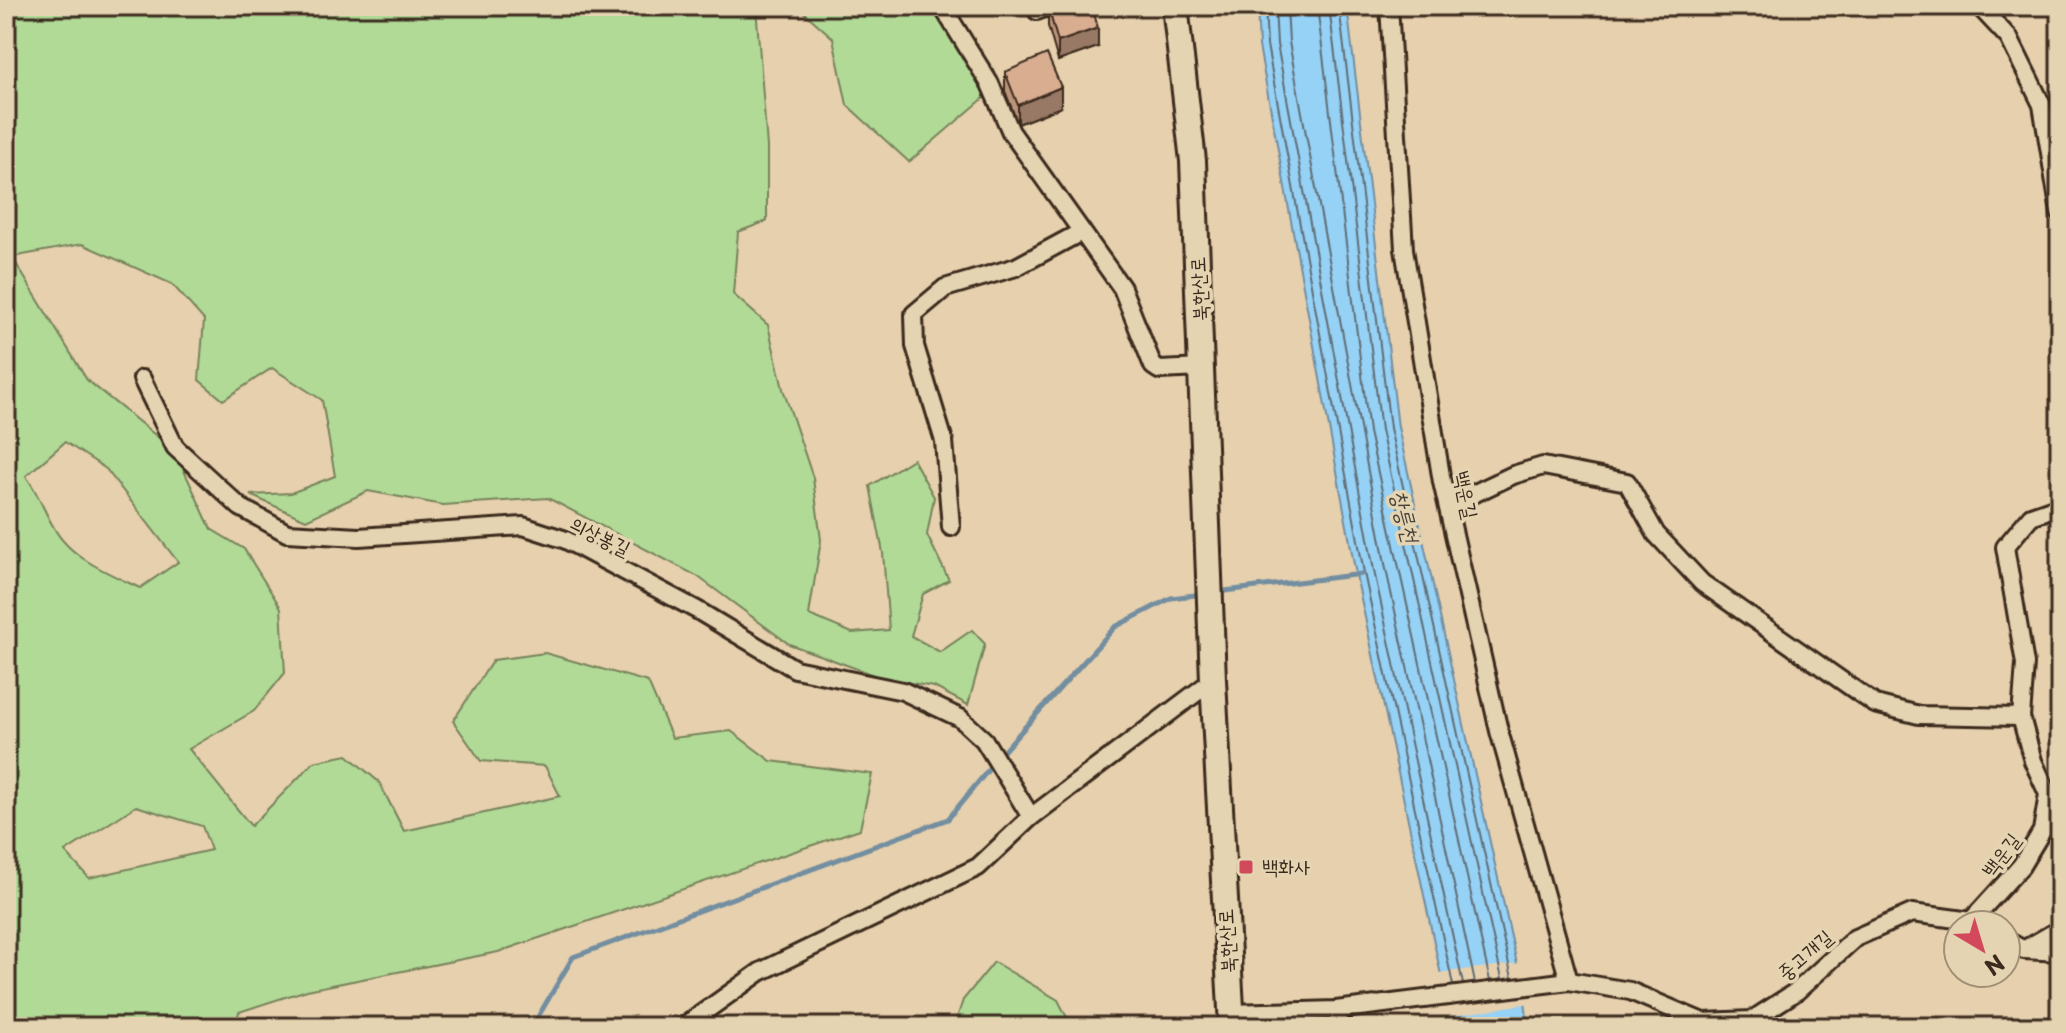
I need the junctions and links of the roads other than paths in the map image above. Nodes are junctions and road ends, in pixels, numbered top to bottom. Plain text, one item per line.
1 (942, 6) edge
2 (1175, 6) edge
3 (1389, 6) edge
4 (1979, 6) edge
5 (2060, 213) edge
6 (1081, 232) junction
7 (1203, 368) junction
8 (142, 379) dead end
9 (1448, 506) junction
10 (2060, 506) edge
11 (951, 527) dead end
12 (1213, 680) junction
13 (2021, 717) junction
14 (1031, 817) junction
15 (1986, 909) edge
16 (1942, 918) edge
17 (2060, 929) edge
18 (2024, 950) joint
19 (2060, 952) edge
20 (1569, 981) junction
21 (1336, 1010) junction
22 (1232, 1020) edge
23 (1702, 1024) edge
24 (683, 1027) edge
25 (1340, 1027) edge

1 - 6 street
2 - 7 main road, 북한산로
3 - 9 street, 백운길
4 - 5 street
6 - 7 street
6 - 11 street
7 - 12 main road, 북한산로
8 - 14 street, 의상봉길
9 - 13 street
9 - 20 street, 백운길
10 - 13 street, 백운길
12 - 14 street
12 - 22 main road, 북한산로
13 - 15 street, 백운길
14 - 24 street
16 - 23 street, 중고개길
17 - 18 street
18 - 19 street
20 - 21 street, 중고개길
20 - 23 street, 중고개길
21 - 22 street
21 - 25 street

